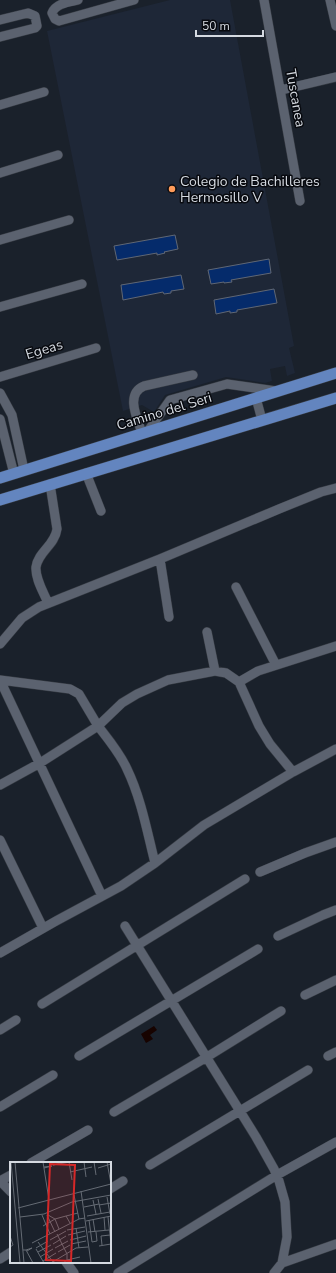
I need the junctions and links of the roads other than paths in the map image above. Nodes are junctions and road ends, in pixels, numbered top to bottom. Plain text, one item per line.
1 (78, 0) edge
2 (134, 0) edge
3 (264, 0) edge
4 (330, 0) edge
5 (0, 20) edge
6 (336, 26) edge
7 (0, 37) edge
8 (336, 77) edge
9 (281, 90) junction
10 (44, 92) dead end
11 (0, 105) edge
12 (58, 155) dead end
13 (0, 173) edge
14 (300, 200) dead end
15 (69, 220) dead end
16 (0, 240) edge
17 (82, 284) dead end
18 (0, 307) edge
19 (96, 348) dead end
20 (336, 373) edge
21 (192, 375) dead end
22 (0, 377) edge
23 (277, 392) junction
24 (0, 393) edge
25 (256, 398) junction
26 (336, 398) edge
27 (12, 415) junction
28 (0, 418) edge
29 (262, 420) junction
30 (145, 432) junction
31 (19, 472) junction
32 (86, 473) junction
33 (0, 478) edge
34 (50, 484) junction
35 (336, 488) edge
36 (0, 500) edge
37 (101, 511) dead end
38 (160, 559) junction
39 (236, 587) dead end
40 (48, 603) junction
41 (169, 617) dead end
42 (207, 632) dead end
43 (0, 644) edge
44 (336, 646) edge
45 (276, 665) junction
46 (215, 672) junction
47 (239, 682) junction
48 (98, 726) junction
49 (336, 749) edge
50 (40, 763) junction
51 (293, 772) junction
52 (0, 785) edge
53 (0, 840) edge
54 (336, 842) edge
55 (155, 863) junction
56 (260, 872) dead end
57 (245, 879) dead end
58 (102, 896) junction
59 (336, 910) edge
60 (126, 926) dead end
61 (43, 928) junction
62 (278, 936) dead end
63 (138, 945) junction
64 (258, 949) dead end
65 (0, 953) edge
66 (336, 980) edge
67 (305, 995) dead end
68 (173, 1001) junction
69 (42, 1004) dead end
70 (281, 1011) dead end
71 (16, 1020) dead end
72 (0, 1030) edge
73 (79, 1056) dead end
74 (207, 1057) junction
75 (308, 1070) dead end
76 (54, 1075) dead end
77 (0, 1107) edge
78 (114, 1112) dead end
79 (240, 1112) junction
80 (88, 1130) dead end
81 (336, 1142) edge
82 (33, 1162) edge
83 (150, 1165) dead end
84 (277, 1175) junction
85 (10, 1176) edge
86 (0, 1181) edge
87 (123, 1181) dead end
88 (111, 1188) edge
89 (10, 1191) edge
90 (336, 1244) edge
91 (10, 1253) edge
92 (0, 1259) edge
93 (67, 1263) edge
94 (282, 1263) junction
95 (74, 1273) edge
96 (118, 1273) edge
97 (274, 1273) edge

1 - 2 street
3 - 9 street, Tuscanea
4 - 6 street
5 - 7 street
8 - 9 street
9 - 14 street, Tuscanea
10 - 11 street
12 - 13 street
15 - 16 street
17 - 18 street
19 - 22 street, Egeas
20 - 23 main road, Camino del Seri
21 - 30 street
23 - 25 main road, Camino del Seri
23 - 30 street
24 - 27 street
25 - 29 street
25 - 30 main road, Camino del Seri
26 - 29 main road
27 - 28 street
27 - 31 street
28 - 31 street
29 - 32 main road
30 - 31 main road, Camino del Seri
31 - 33 main road, Camino del Seri
32 - 34 main road
32 - 37 street
34 - 36 main road
34 - 40 street
35 - 38 street
38 - 40 street
38 - 41 street
39 - 45 street
40 - 43 street
42 - 46 street
44 - 45 street
45 - 47 street
46 - 47 street
46 - 48 street
47 - 51 street
48 - 50 street
48 - 50 street
48 - 55 street
49 - 51 street
50 - 52 street
50 - 58 street
51 - 55 street
53 - 61 street
54 - 56 street
55 - 58 street
57 - 63 street
58 - 61 street
59 - 62 street
60 - 63 street
61 - 65 street
63 - 68 street
63 - 69 street
64 - 68 street
66 - 67 street
68 - 73 street
68 - 74 street
70 - 74 street
71 - 72 street
74 - 78 street
74 - 79 street
75 - 79 street
76 - 77 street
79 - 83 street
79 - 84 street
80 - 82 street
81 - 84 street
84 - 94 street
84 - 96 street
85 - 86 street
86 - 89 street
87 - 88 street
90 - 94 street
91 - 92 street
93 - 95 street
94 - 97 street

